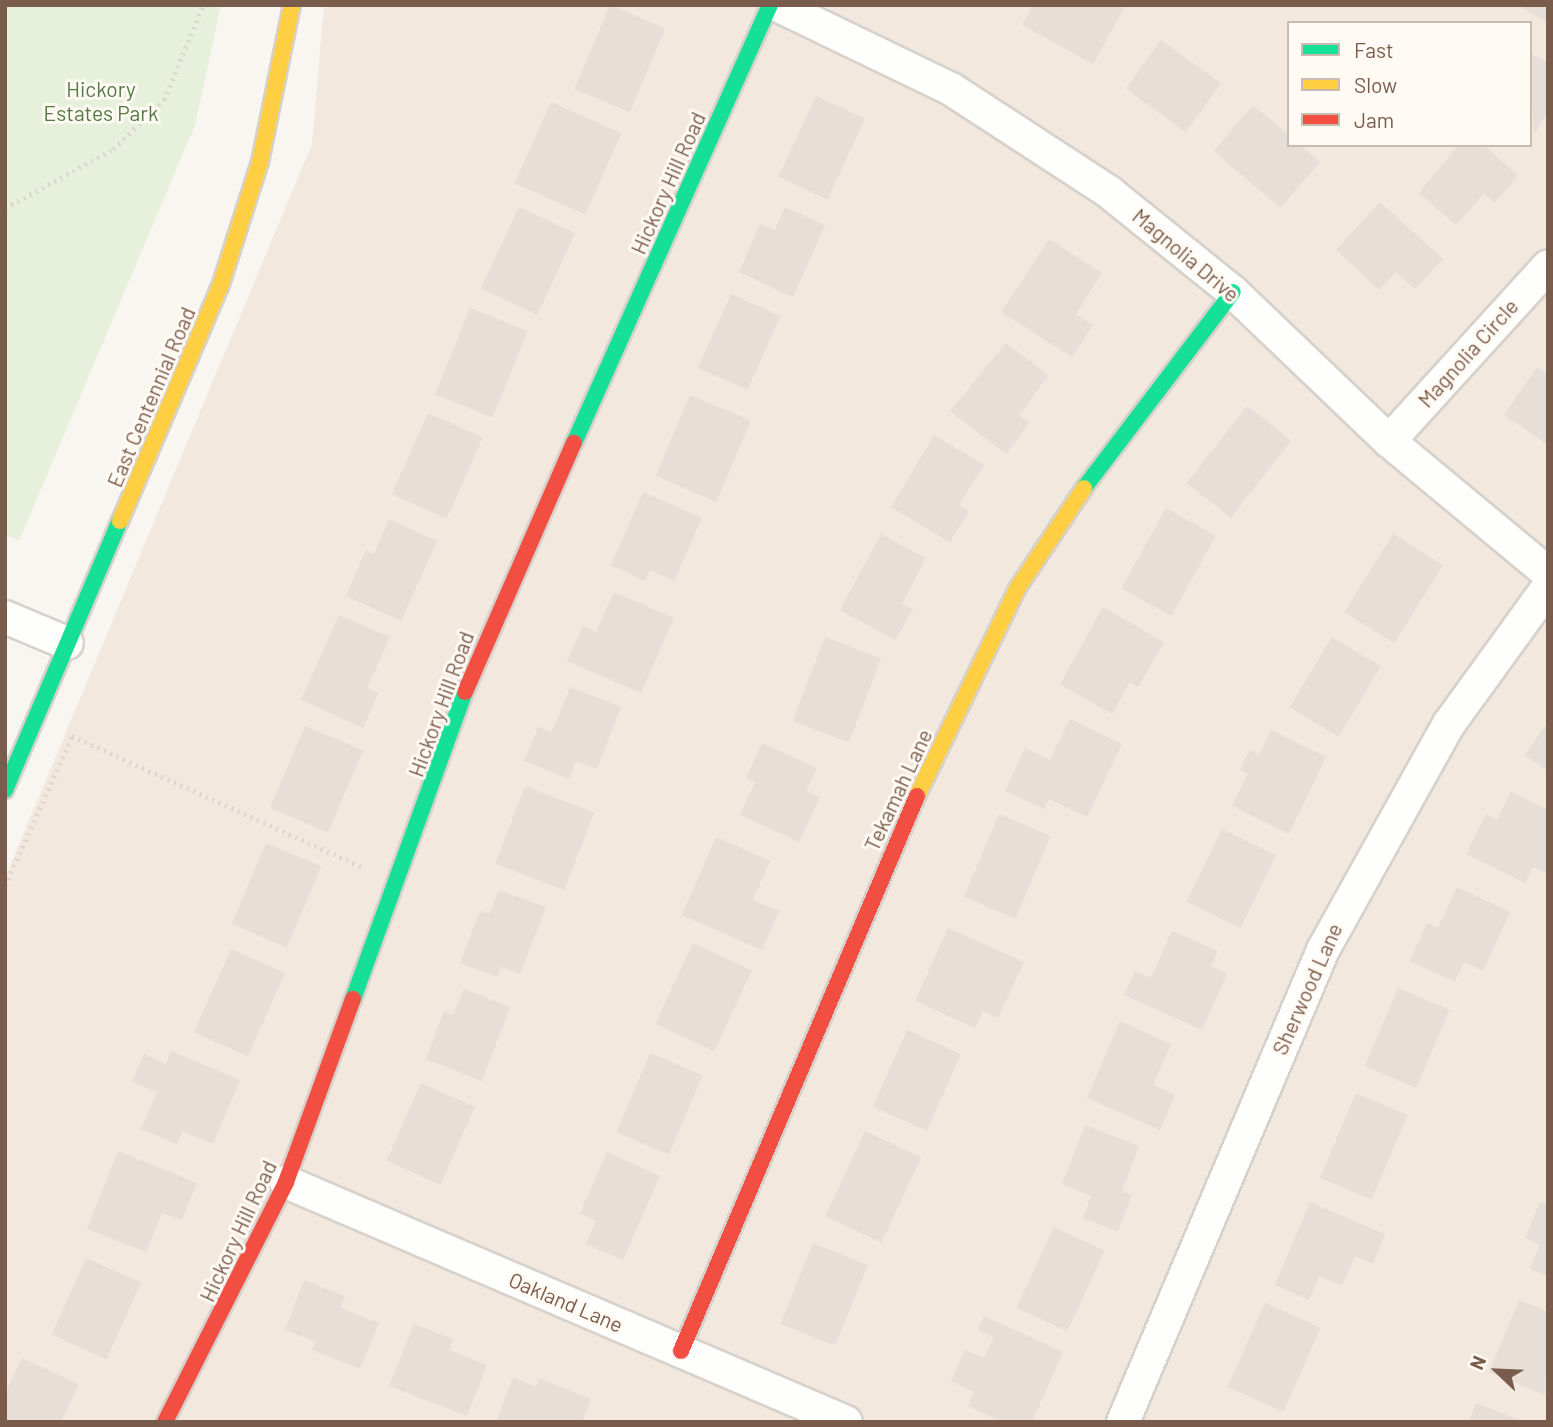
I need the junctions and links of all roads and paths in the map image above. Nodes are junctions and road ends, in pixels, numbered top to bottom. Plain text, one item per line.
1 (203, 5) edge
2 (292, 5) edge
3 (770, 5) edge
4 (777, 5) edge
5 (5, 208) edge
6 (1548, 265) edge
7 (1233, 292) junction
8 (1389, 441) junction
9 (1548, 573) edge
10 (1548, 587) edge
11 (5, 617) edge
12 (67, 643) junction
13 (5, 790) edge
14 (376, 873) dead end
15 (5, 886) edge
16 (286, 1182) junction
17 (681, 1351) junction
18 (164, 1422) edge
19 (846, 1422) edge
20 (1123, 1422) edge

1 - 5 path
2 - 12 street, East Centennial Road
3 - 16 street, Hickory Hill Road
4 - 7 street, Magnolia Drive
6 - 8 street, Magnolia Circle
7 - 8 street, Magnolia Drive
7 - 17 street, Tekamah Lane
8 - 9 street, Magnolia Drive
10 - 20 street, Sherwood Lane
11 - 12 street
12 - 13 street, East Centennial Road
14 - 15 path
16 - 17 street, Oakland Lane
16 - 18 street, Hickory Hill Road
17 - 19 street, Oakland Lane

